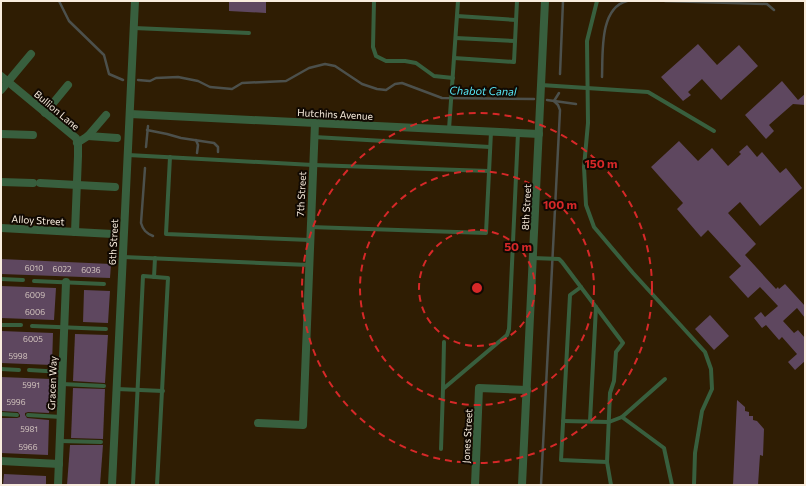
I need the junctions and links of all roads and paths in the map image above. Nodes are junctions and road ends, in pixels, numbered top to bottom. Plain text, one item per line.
1 (135, 1) edge
2 (374, 1) edge
3 (458, 1) edge
4 (517, 1) edge
5 (545, 1) edge
6 (597, 1) edge
7 (457, 16) junction
8 (516, 20) junction
9 (134, 28) junction
10 (249, 33) dead end
11 (456, 38) junction
12 (515, 41) junction
13 (31, 54) dead end
14 (454, 58) junction
15 (1, 76) edge
16 (453, 78) junction
17 (9, 83) junction
18 (68, 85) dead end
19 (541, 85) junction
20 (587, 87) junction
21 (1, 90) edge
22 (45, 113) junction
23 (130, 114) junction
24 (106, 115) dead end
25 (314, 123) junction
26 (449, 129) junction
27 (491, 131) junction
28 (714, 131) dead end
29 (518, 133) junction
30 (1, 134) edge
31 (539, 134) junction
32 (33, 135) dead end
33 (88, 136) junction
34 (314, 136) junction
35 (117, 138) dead end
36 (77, 143) junction
37 (490, 147) junction
38 (128, 155) junction
39 (170, 157) junction
40 (313, 165) junction
41 (489, 171) junction
42 (1, 182) edge
43 (77, 185) junction
44 (115, 187) dead end
45 (310, 227) junction
46 (1, 228) edge
47 (75, 232) junction
48 (113, 234) dead end
49 (310, 240) junction
50 (123, 257) junction
51 (155, 258) junction
52 (533, 258) junction
53 (309, 265) junction
54 (154, 277) junction
55 (1, 279) edge
56 (23, 280) dead end
57 (34, 281) dead end
58 (66, 282) junction
59 (104, 284) dead end
60 (581, 287) junction
61 (596, 307) junction
62 (1, 325) edge
63 (21, 325) dead end
64 (32, 326) dead end
65 (64, 327) junction
66 (106, 329) dead end
67 (444, 342) dead end
68 (1, 369) edge
69 (19, 370) dead end
70 (30, 370) dead end
71 (62, 372) junction
72 (665, 379) dead end
73 (62, 384) junction
74 (104, 386) dead end
75 (116, 389) junction
76 (443, 389) junction
77 (138, 390) junction
78 (527, 390) junction
79 (163, 391) junction
80 (1, 414) edge
81 (17, 415) dead end
82 (28, 415) dead end
83 (61, 416) junction
84 (622, 418) junction
85 (563, 421) junction
86 (590, 421) junction
87 (609, 422) junction
88 (258, 423) dead end
89 (60, 441) junction
90 (100, 442) dead end
91 (441, 449) dead end
92 (1, 461) edge
93 (608, 462) junction
94 (59, 464) junction
95 (58, 485) edge
96 (112, 485) edge
97 (133, 485) edge
98 (157, 485) edge
99 (475, 485) edge
100 (522, 485) edge
101 (610, 485) edge
102 (672, 485) edge
103 (694, 485) edge

1 - 9 street, 6th Street
2 - 16 lane
3 - 7 lane
4 - 8 lane
5 - 19 street, 8th Street
6 - 20 lane
7 - 8 lane
7 - 11 lane
8 - 12 lane
9 - 10 lane
9 - 23 street, 6th Street
11 - 12 lane
11 - 14 lane
12 - 14 lane
13 - 17 street
14 - 16 lane
15 - 17 street, Bullion Lane
16 - 26 lane
17 - 21 street
17 - 22 street, Bullion Lane
18 - 22 street
19 - 20 lane
19 - 31 street, 8th Street
20 - 28 lane
20 - 103 lane
22 - 36 street, Bullion Lane
23 - 25 street, Hutchins Avenue
23 - 38 street, 6th Street
24 - 33 street
25 - 26 street, Hutchins Avenue
25 - 34 street, 7th Street
26 - 27 street, Hutchins Avenue
27 - 29 street, Hutchins Avenue
27 - 37 lane
29 - 31 street, Hutchins Avenue
29 - 76 lane
30 - 32 street
31 - 52 street, 8th Street
33 - 35 street
33 - 36 street
34 - 37 lane
34 - 40 street, 7th Street
36 - 43 street, Bullion Lane
37 - 41 lane
38 - 39 lane
38 - 50 street, 6th Street
39 - 40 lane
39 - 49 lane
40 - 41 lane
40 - 45 street, 7th Street
41 - 45 lane
42 - 43 street
43 - 44 street
43 - 47 street, Bullion Lane
45 - 49 street, 7th Street
46 - 47 street, Alloy Street
47 - 48 street, Alloy Street
49 - 53 street, 7th Street
50 - 51 lane
50 - 75 street, 6th Street
51 - 53 lane
51 - 54 lane
52 - 60 lane
52 - 78 street, 8th Street
53 - 88 street, 7th Street
54 - 77 lane
54 - 79 lane
55 - 56 lane
57 - 58 lane
58 - 59 lane
58 - 65 street, Gracen Way
60 - 61 lane
60 - 85 lane
61 - 86 lane
61 - 87 lane
62 - 63 lane
64 - 65 lane
65 - 66 lane
65 - 71 street, Gracen Way
67 - 76 lane
68 - 69 lane
70 - 71 lane
71 - 73 street, Gracen Way
72 - 84 lane
73 - 74 lane
73 - 83 street, Gracen Way
75 - 77 lane
75 - 96 street, 6th Street
76 - 91 lane
77 - 79 lane
77 - 97 lane
78 - 99 street, Jones Street
78 - 100 street, 8th Street
79 - 98 lane
80 - 81 lane
82 - 83 lane
83 - 89 street, Gracen Way
84 - 87 lane
84 - 102 lane
85 - 86 lane
85 - 93 lane
86 - 87 lane
87 - 93 lane
89 - 90 lane
89 - 94 street, Gracen Way
92 - 94 street
93 - 101 lane
94 - 95 street, Gracen Way

